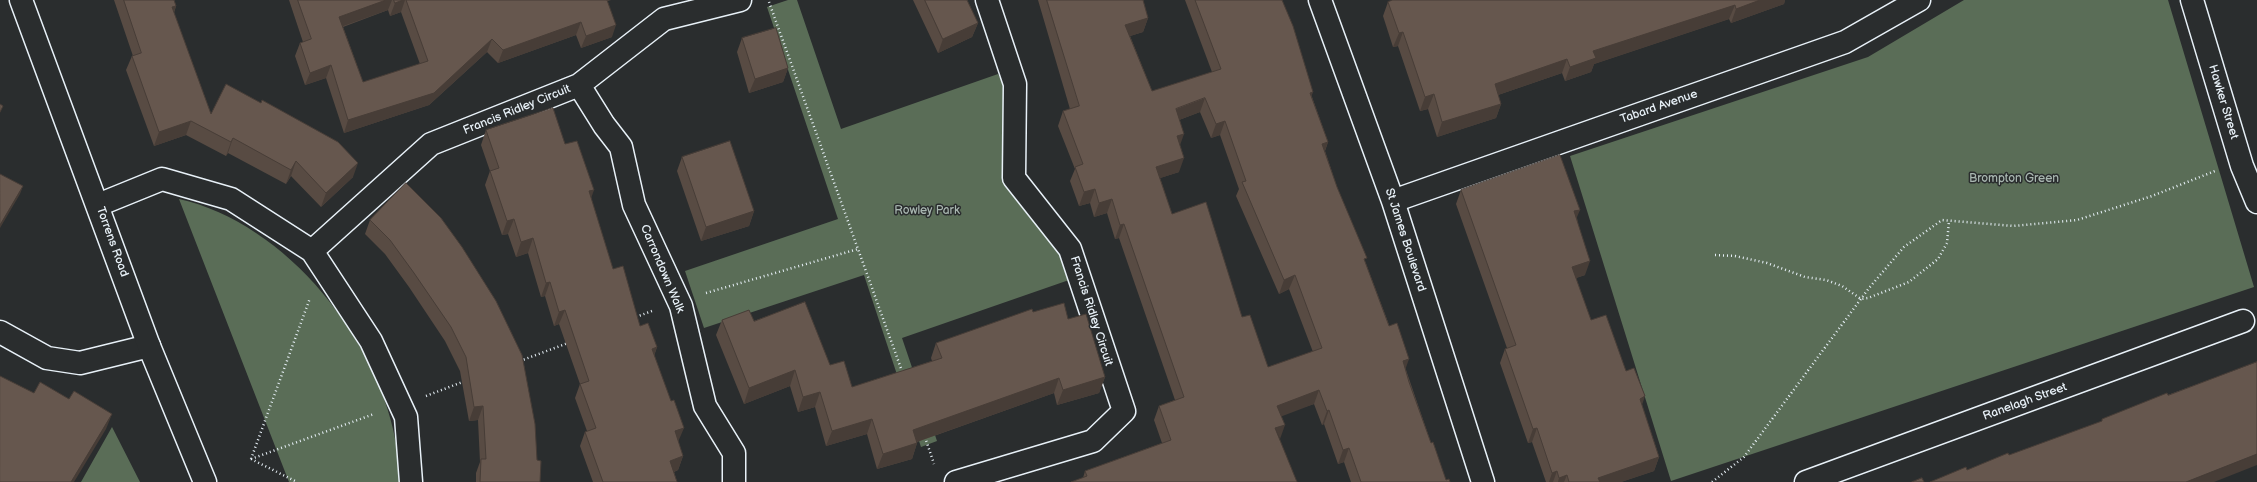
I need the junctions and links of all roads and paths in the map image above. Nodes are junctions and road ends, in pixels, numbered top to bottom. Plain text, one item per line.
1 (21, 0) edge
2 (740, 0) edge
3 (768, 0) edge
4 (987, 0) edge
5 (1320, 0) edge
6 (1919, 0) edge
7 (2192, 0) edge
8 (579, 85) junction
9 (2219, 170) dead end
10 (1392, 201) junction
11 (2257, 202) edge
12 (98, 205) junction
13 (1949, 221) junction
14 (858, 249) junction
15 (312, 251) junction
16 (1715, 255) dead end
17 (310, 298) dead end
18 (1861, 299) junction
19 (678, 302) junction
20 (634, 318) edge
21 (2243, 322) dead end
22 (0, 332) edge
23 (574, 340) edge
24 (149, 346) junction
25 (515, 362) edge
26 (470, 379) edge
27 (905, 382) edge
28 (418, 399) dead end
29 (374, 414) dead end
30 (924, 433) edge
31 (251, 459) junction
32 (935, 468) dead end
33 (205, 482) edge
34 (297, 482) edge
35 (411, 482) edge
36 (734, 482) edge
37 (956, 482) edge
38 (1483, 482) edge
39 (1712, 482) edge
40 (1806, 482) edge

1 - 12 street, Torrens Road
2 - 8 street, Francis Ridley Circuit
3 - 14 path
4 - 37 street, Francis Ridley Circuit
5 - 10 street, St James Boulevard
6 - 10 street, Tabard Avenue
7 - 11 street, Hawker Street
8 - 15 street, Francis Ridley Circuit
8 - 19 street, Carrondown Walk
9 - 13 path
10 - 38 street, St James Boulevard
12 - 15 street
12 - 24 street, Torrens Road
13 - 18 path
13 - 18 path
14 - 19 path
14 - 27 path
15 - 35 street
16 - 18 path
17 - 31 path
18 - 39 path
19 - 20 path
19 - 36 street, Carrondown Walk
21 - 40 street, Ranelagh Street
22 - 24 street
23 - 25 path
24 - 33 street, Torrens Road
26 - 28 path
29 - 31 path
30 - 32 path
31 - 34 path

